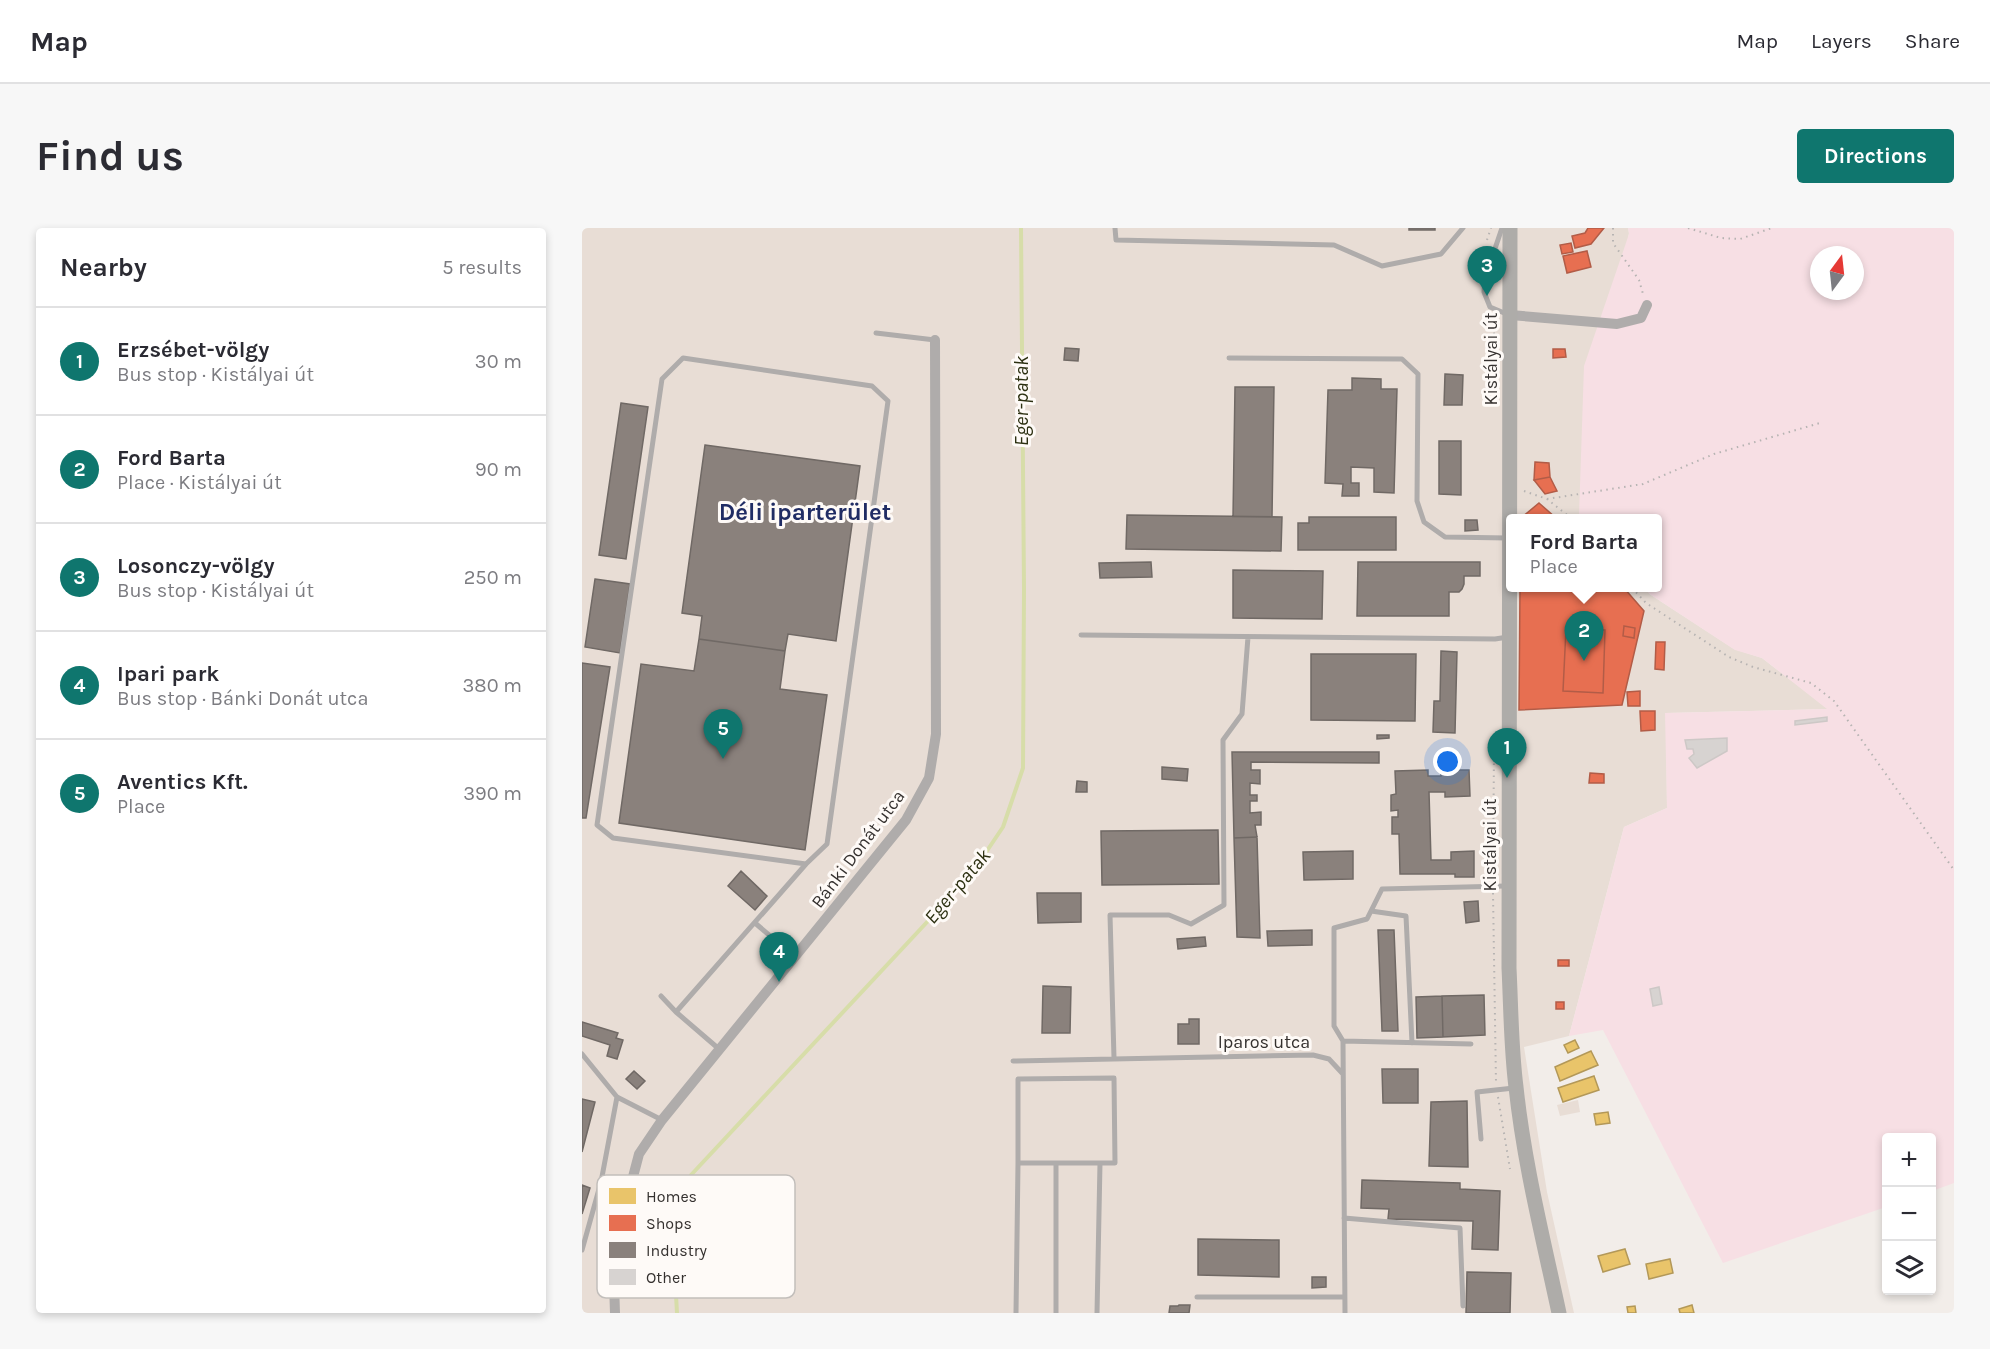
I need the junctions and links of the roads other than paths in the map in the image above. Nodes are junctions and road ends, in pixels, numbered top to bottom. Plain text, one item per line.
1 (1116, 228) edge
2 (1463, 228) edge
3 (1502, 228) edge
4 (1510, 228) edge
5 (1647, 305) road end
6 (1510, 315) junction
7 (876, 333) dead end
8 (935, 340) joint
9 (1229, 358) dead end
10 (1510, 514) edge
11 (1506, 538) edge
12 (1510, 592) edge
13 (1081, 635) dead end
14 (1510, 636) junction
15 (1248, 637) junction
16 (806, 864) junction
17 (1509, 886) junction
18 (1371, 911) junction
19 (755, 923) junction
20 (795, 958) junction
21 (661, 996) dead end
22 (676, 1012) junction
23 (1343, 1041) junction
24 (1412, 1042) junction
25 (1471, 1044) dead end
26 (719, 1049) junction
27 (582, 1054) edge
28 (1114, 1058) junction
29 (1013, 1061) dead end
30 (1342, 1073) junction
31 (1516, 1088) junction
32 (617, 1098) junction
33 (662, 1120) junction
34 (1481, 1139) dead end
35 (1018, 1163) junction
36 (1056, 1163) junction
37 (1100, 1163) junction
38 (602, 1175) edge
39 (634, 1175) edge
40 (597, 1196) edge
41 (1344, 1218) junction
42 (582, 1250) edge
43 (1197, 1296) dead end
44 (1344, 1297) junction
45 (615, 1298) edge
46 (1463, 1306) dead end
47 (615, 1313) edge
48 (1016, 1313) edge
49 (1056, 1313) edge
50 (1097, 1313) edge
51 (1345, 1313) edge
52 (1559, 1313) edge

1 - 2 lane
3 - 6 lane
4 - 6 main road, Kistályai út
5 - 6 street
6 - 10 main road, Kistályai út
7 - 8 lane
8 - 20 street, Bánki Donát utca
9 - 11 lane
12 - 14 main road, Kistályai út
13 - 15 lane
14 - 15 lane
14 - 17 main road, Kistályai út
15 - 28 lane
16 - 16 lane
16 - 19 lane
17 - 18 lane
17 - 31 main road, Kistályai út
18 - 23 lane
18 - 24 lane
19 - 20 lane
19 - 22 lane
20 - 26 street, Bánki Donát utca
21 - 22 lane
22 - 26 lane
23 - 24 lane
23 - 30 lane
24 - 25 lane
26 - 33 street, Bánki Donát utca
27 - 32 lane
28 - 29 lane, Iparos utca
28 - 30 lane, Iparos utca
30 - 41 lane
31 - 34 lane
31 - 52 main road, Kistályai út
32 - 33 lane
32 - 38 lane
33 - 39 street, Bánki Donát utca
35 - 36 lane
35 - 37 lane
35 - 48 lane
36 - 37 lane
36 - 49 lane
37 - 50 lane
40 - 42 lane
41 - 44 lane
41 - 46 lane
43 - 44 lane
44 - 51 lane
45 - 47 street, Bánki Donát utca

